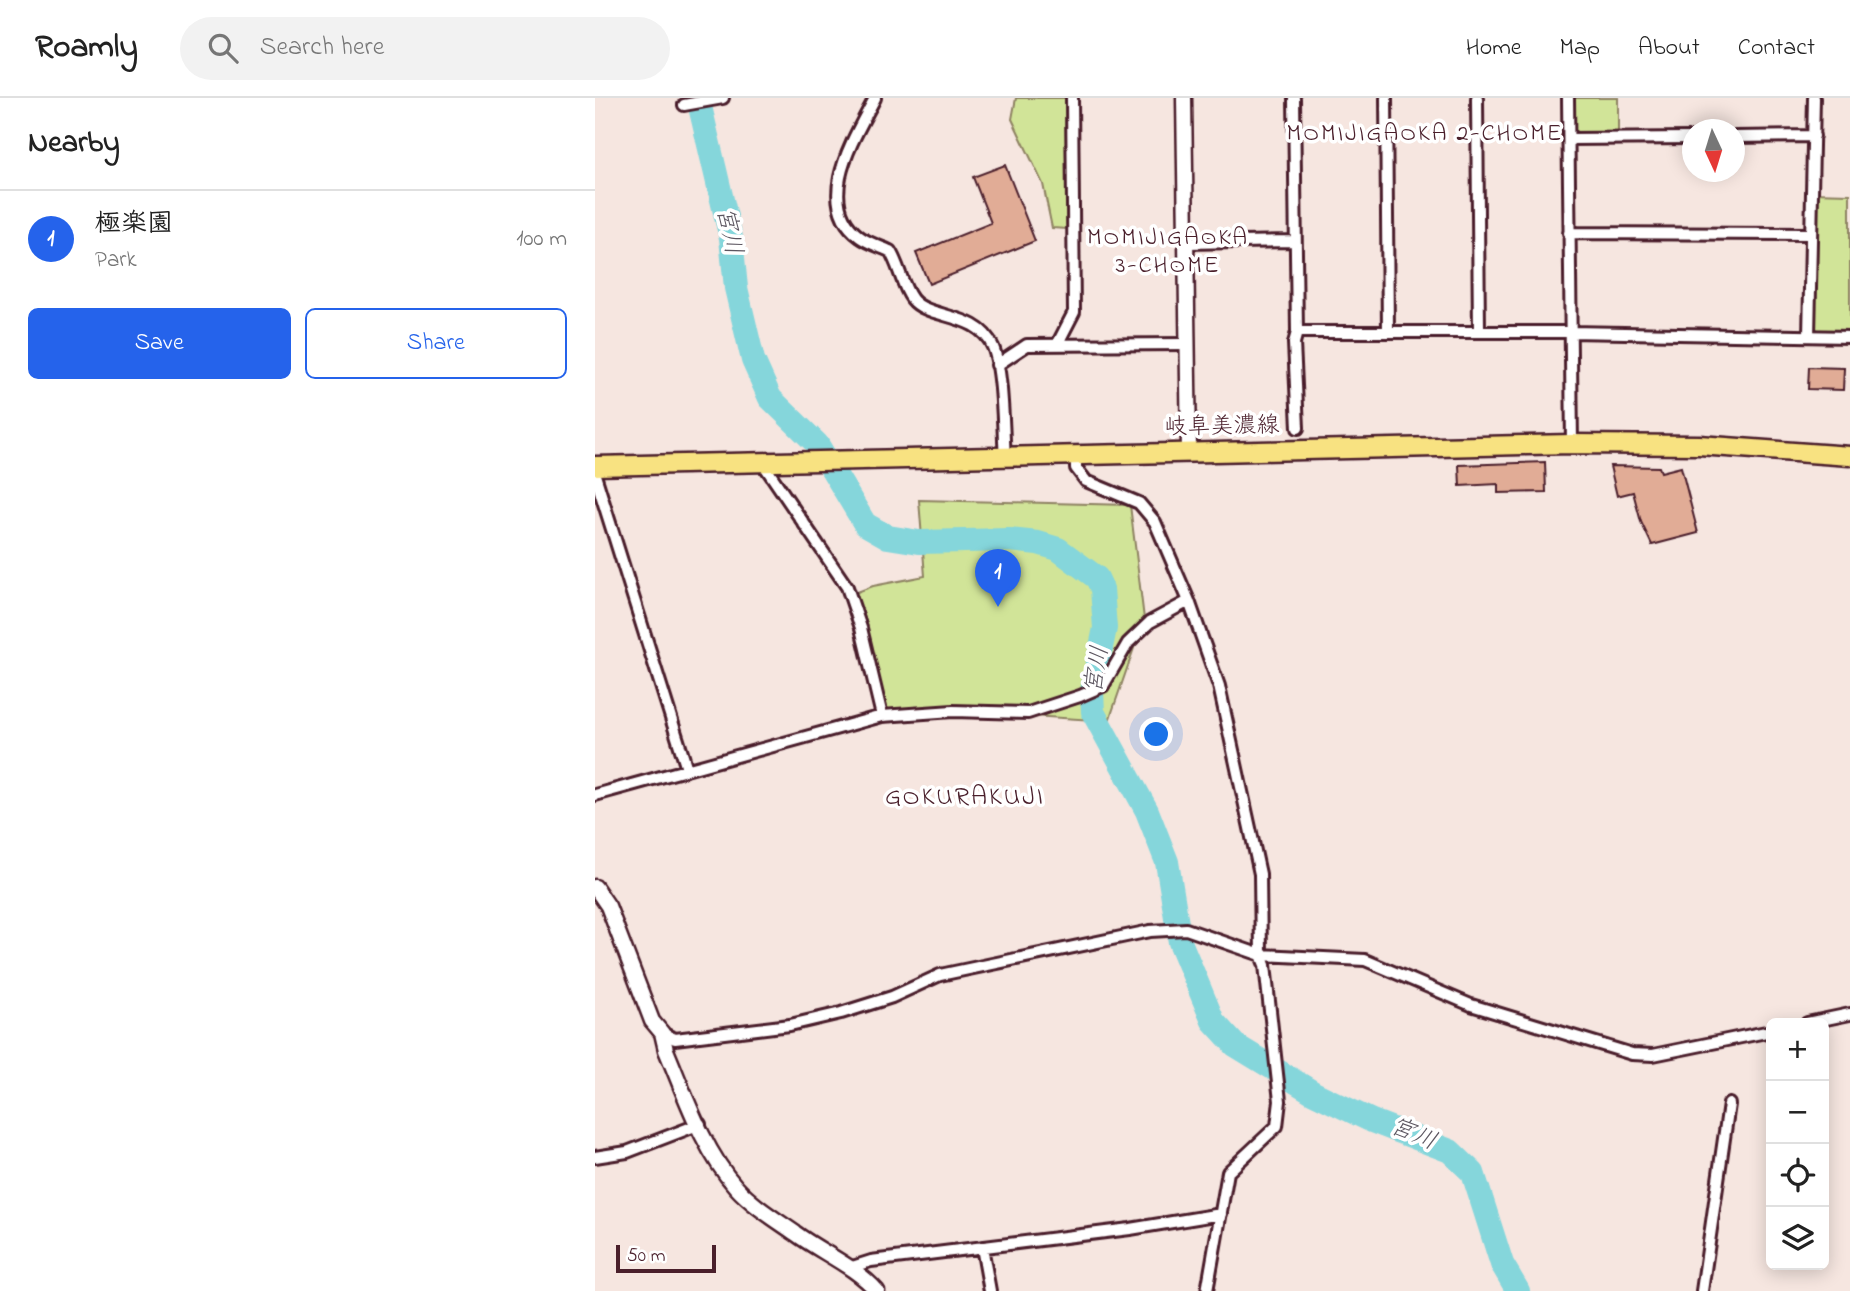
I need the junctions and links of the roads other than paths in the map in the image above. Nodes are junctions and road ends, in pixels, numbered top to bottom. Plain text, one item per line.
1 (875, 98) edge
2 (1072, 98) edge
3 (1184, 98) edge
4 (1294, 98) edge
5 (1385, 98) edge
6 (1478, 98) edge
7 (1569, 98) edge
8 (1814, 98) edge
9 (713, 99) edge
10 (684, 105) dead end
11 (1814, 136) junction
12 (1745, 137) edge
13 (1682, 138) edge
14 (1569, 139) junction
15 (1569, 233) junction
16 (1811, 234) junction
17 (1295, 241) junction
18 (1187, 243) junction
19 (1388, 331) junction
20 (1479, 331) junction
21 (1297, 332) junction
22 (1570, 332) junction
23 (1809, 336) junction
24 (1850, 337) edge
25 (1058, 343) junction
26 (1187, 344) junction
27 (997, 366) junction
28 (1298, 428) dead end
29 (1572, 444) junction
30 (1189, 452) junction
31 (1076, 454) junction
32 (1850, 456) edge
33 (1005, 459) junction
34 (762, 462) junction
35 (595, 466) edge
36 (595, 475) edge
37 (1189, 601) junction
38 (882, 716) junction
39 (687, 769) junction
40 (595, 795) edge
41 (595, 887) edge
42 (1261, 955) junction
43 (1850, 1014) edge
44 (1829, 1018) edge
45 (1766, 1032) edge
46 (663, 1033) junction
47 (1729, 1104) dead end
48 (700, 1124) junction
49 (595, 1157) edge
50 (1221, 1214) junction
51 (982, 1247) junction
52 (849, 1268) junction
53 (877, 1291) edge
54 (990, 1291) edge
55 (1207, 1291) edge
56 (1702, 1291) edge

1 - 27 street
2 - 25 street
3 - 18 street
4 - 17 street
5 - 19 street
6 - 20 street
7 - 14 street
8 - 11 street
9 - 10 street
11 - 12 street
11 - 16 street
13 - 14 street
14 - 15 street
15 - 16 street
15 - 22 street
16 - 23 street
17 - 18 street
17 - 21 street
18 - 26 street
19 - 20 street
19 - 21 street
20 - 22 street
21 - 28 street
22 - 23 street
22 - 29 street
23 - 24 street
25 - 26 street
25 - 27 street
26 - 30 street
27 - 33 street
29 - 30 main road, 岐阜美濃線
29 - 32 main road, 岐阜美濃線
30 - 31 main road, 岐阜美濃線
31 - 33 main road, 岐阜美濃線
31 - 37 street
33 - 34 main road, 岐阜美濃線
34 - 35 main road, 岐阜美濃線
34 - 38 street
36 - 39 street
37 - 38 street
37 - 42 street
38 - 39 street
39 - 40 street
41 - 46 street
42 - 45 street
42 - 46 street
42 - 50 street
43 - 44 street
46 - 48 street
47 - 56 street
48 - 49 street
48 - 52 street
50 - 51 street
50 - 55 street
51 - 52 street
51 - 54 street
52 - 53 street

